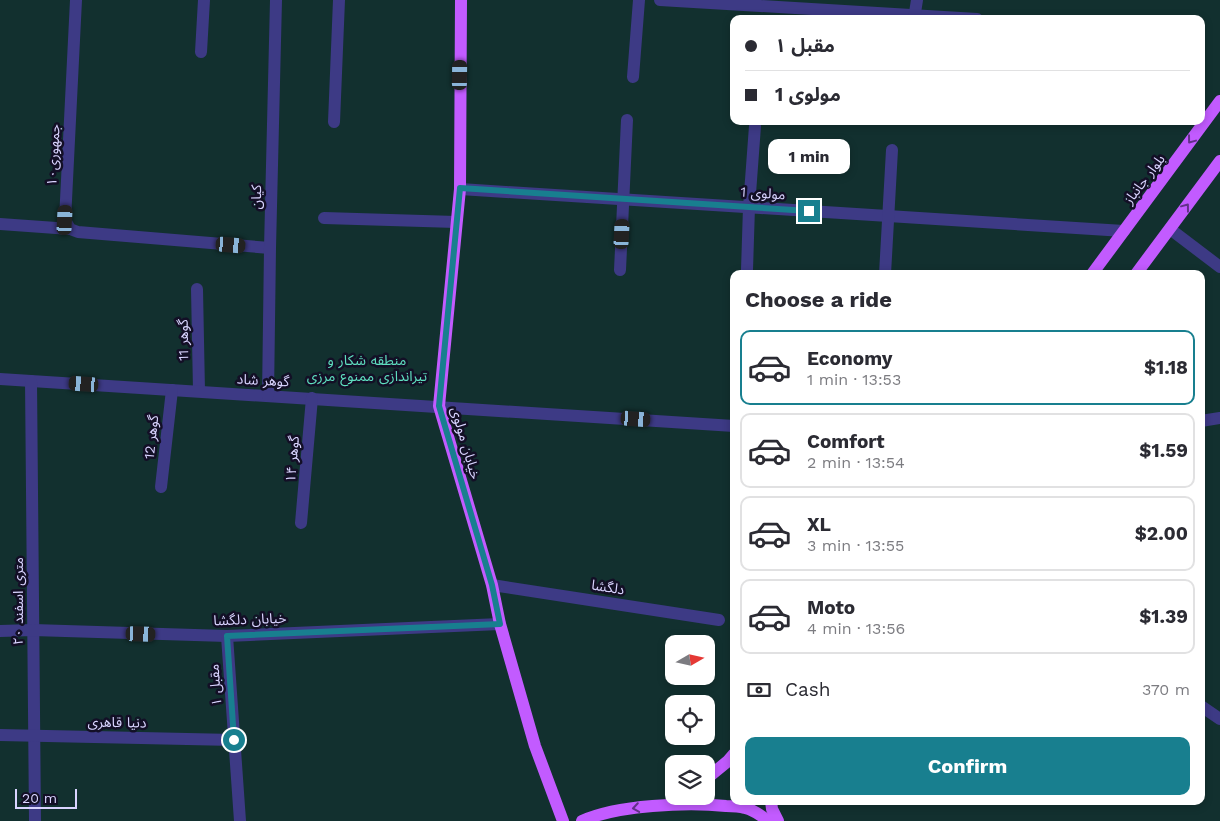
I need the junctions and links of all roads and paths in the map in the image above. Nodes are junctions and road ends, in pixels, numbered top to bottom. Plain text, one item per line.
1 (76, 0) edge
2 (204, 0) edge
3 (276, 0) edge
4 (339, 0) edge
5 (461, 0) edge
6 (639, 0) edge
7 (660, 0) edge
8 (917, 0) edge
9 (772, 8) edge
10 (882, 15) edge
11 (914, 15) edge
12 (201, 52) dead end
13 (633, 77) dead end
14 (1220, 101) edge
15 (627, 120) dead end
16 (1205, 121) edge
17 (334, 122) dead end
18 (1202, 125) edge
19 (755, 126) dead end
20 (892, 150) dead end
21 (1220, 161) edge
22 (460, 188) junction
23 (624, 199) junction
24 (749, 207) junction
25 (888, 216) junction
26 (324, 218) dead end
27 (456, 222) junction
28 (0, 224) edge
29 (70, 229) junction
30 (1170, 229) junction
31 (1124, 231) junction
32 (270, 248) junction
33 (1220, 267) edge
34 (620, 270) dead end
35 (747, 270) dead end
36 (885, 270) edge
37 (1095, 270) edge
38 (1139, 270) edge
39 (197, 288) dead end
40 (0, 379) edge
41 (31, 381) junction
42 (172, 390) junction
43 (199, 391) junction
44 (268, 396) junction
45 (312, 398) junction
46 (439, 406) junction
47 (1220, 418) edge
48 (1205, 421) edge
49 (730, 426) edge
50 (161, 487) dead end
51 (301, 523) dead end
52 (492, 585) junction
53 (719, 620) dead end
54 (500, 624) junction
55 (33, 630) junction
56 (0, 631) edge
57 (227, 636) junction
58 (1205, 709) edge
59 (1220, 720) edge
60 (0, 735) edge
61 (34, 735) junction
62 (234, 740) junction
63 (730, 759) edge
64 (715, 772) edge
65 (672, 805) edge
66 (715, 805) edge
67 (772, 805) edge
68 (35, 821) edge
69 (240, 821) edge
70 (563, 821) edge
71 (582, 821) edge
72 (768, 821) edge
73 (778, 821) edge

1 - 29 street, جمهوری۱۰
2 - 12 street
3 - 32 street, کیان
4 - 17 street
5 - 22 main road, خیابان مولوی
6 - 13 street
7 - 9 street
8 - 11 street
9 - 10 street
14 -> 16 main road, بلوار جانباز
15 - 23 street
18 -> 31 main road, بلوار جانباز
19 - 24 street
20 - 25 street
30 -> 21 main road
22 - 23 street, مولوی 1
22 - 27 main road, خیابان مولوی
23 - 24 street, مولوی 1
23 - 34 street
24 - 25 street, مولوی 1
24 - 35 street
25 - 31 street, مولوی 1
25 - 36 street
26 - 27 street
27 - 46 main road, خیابان مولوی
28 - 29 street
29 - 32 street
30 - 33 street
30 - 38 main road
31 - 37 main road, بلوار جانباز
32 - 44 street, کیان
39 - 43 street, گوهر 11
40 - 41 street, گوهر شاد
41 - 42 street, گوهر شاد
41 - 55 street, ۲۰ متری اسفند
42 - 43 street, گوهر شاد
42 - 50 street, گوهر 12
43 - 44 street, گوهر شاد
44 - 45 street, گوهر شاد
45 - 46 street, گوهر شاد
45 - 51 street, گوهر ۱۴
46 - 49 street, گوهر شاد
46 - 52 main road, خیابان مولوی
47 - 48 street
52 - 53 street, دلگشا
52 - 54 main road, خیابان مولوی
54 - 57 street, خیابان دلگشا
54 - 70 main road, خیابان مولوی
55 - 56 street, خیابان دلگشا
55 - 57 street, خیابان دلگشا
55 - 61 street, ۲۰ متری اسفند
57 - 62 street, مقبل ۱
58 - 59 street
60 - 61 street, دنیا قاهری
61 - 62 street, دنیا قاهری
61 - 68 street, ۲۰ متری اسفند
62 - 69 street, مقبل ۱
63 - 64 main road
65 -> 71 main road
66 - 72 main road
67 - 73 main road

